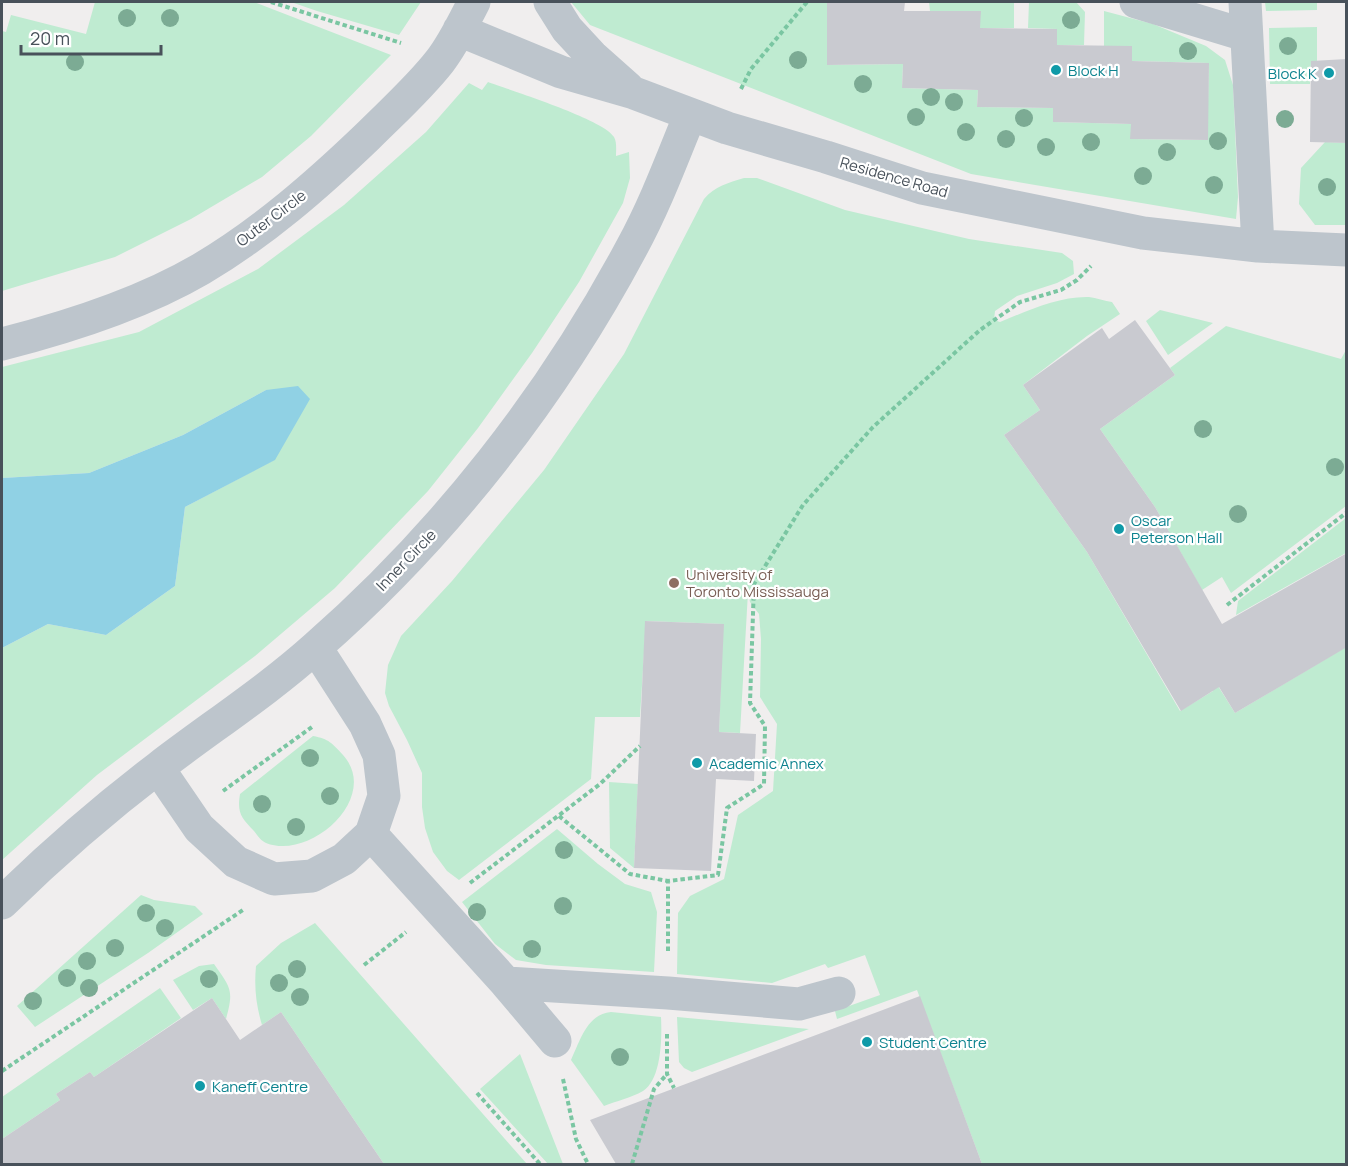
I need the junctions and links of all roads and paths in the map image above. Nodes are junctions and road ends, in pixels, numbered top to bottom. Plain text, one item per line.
1 (272, 2) edge
2 (550, 2) edge
3 (807, 2) edge
4 (1136, 2) edge
5 (1245, 2) edge
6 (466, 16) edge
7 (1245, 35) junction
8 (407, 45) dead end
9 (634, 93) junction
10 (739, 97) dead end
11 (690, 115) junction
12 (1258, 246) junction
13 (1347, 250) edge
14 (1091, 266) dead end
15 (2, 344) edge
16 (1347, 513) edge
17 (1227, 605) dead end
18 (316, 648) junction
19 (312, 727) dead end
20 (640, 746) dead end
21 (158, 768) junction
22 (190, 815) junction
23 (559, 816) junction
24 (372, 834) junction
25 (668, 881) junction
26 (466, 886) dead end
27 (2, 903) edge
28 (244, 909) dead end
29 (413, 926) dead end
30 (364, 965) dead end
31 (506, 983) junction
32 (668, 993) junction
33 (839, 993) dead end
34 (555, 1041) joint
35 (2, 1071) edge
36 (667, 1074) junction
37 (674, 1088) dead end
38 (477, 1093) dead end
39 (540, 1164) edge
40 (588, 1164) edge
41 (632, 1164) edge

1 - 8 path
2 - 9 street
3 - 10 path
4 - 7 street
5 - 7 street
6 - 9 street, Residence Road
6 - 15 street, Outer Circle
7 - 12 street
9 - 11 street, Residence Road
11 - 12 street, Residence Road
11 - 18 street, Inner Circle
12 - 13 street, Residence Road
14 - 25 path
16 - 17 path
18 - 21 street, Inner Circle
18 - 24 street
19 - 22 path
20 - 23 path
21 - 22 street
21 - 27 street, Inner Circle
22 - 24 street
23 - 25 path
23 - 26 path
24 - 31 street
25 - 32 path
28 - 35 path
29 - 30 path
31 - 32 street
31 - 34 street
32 - 33 street
32 - 36 path
34 - 40 path
36 - 37 path
36 - 41 path
38 - 39 path

